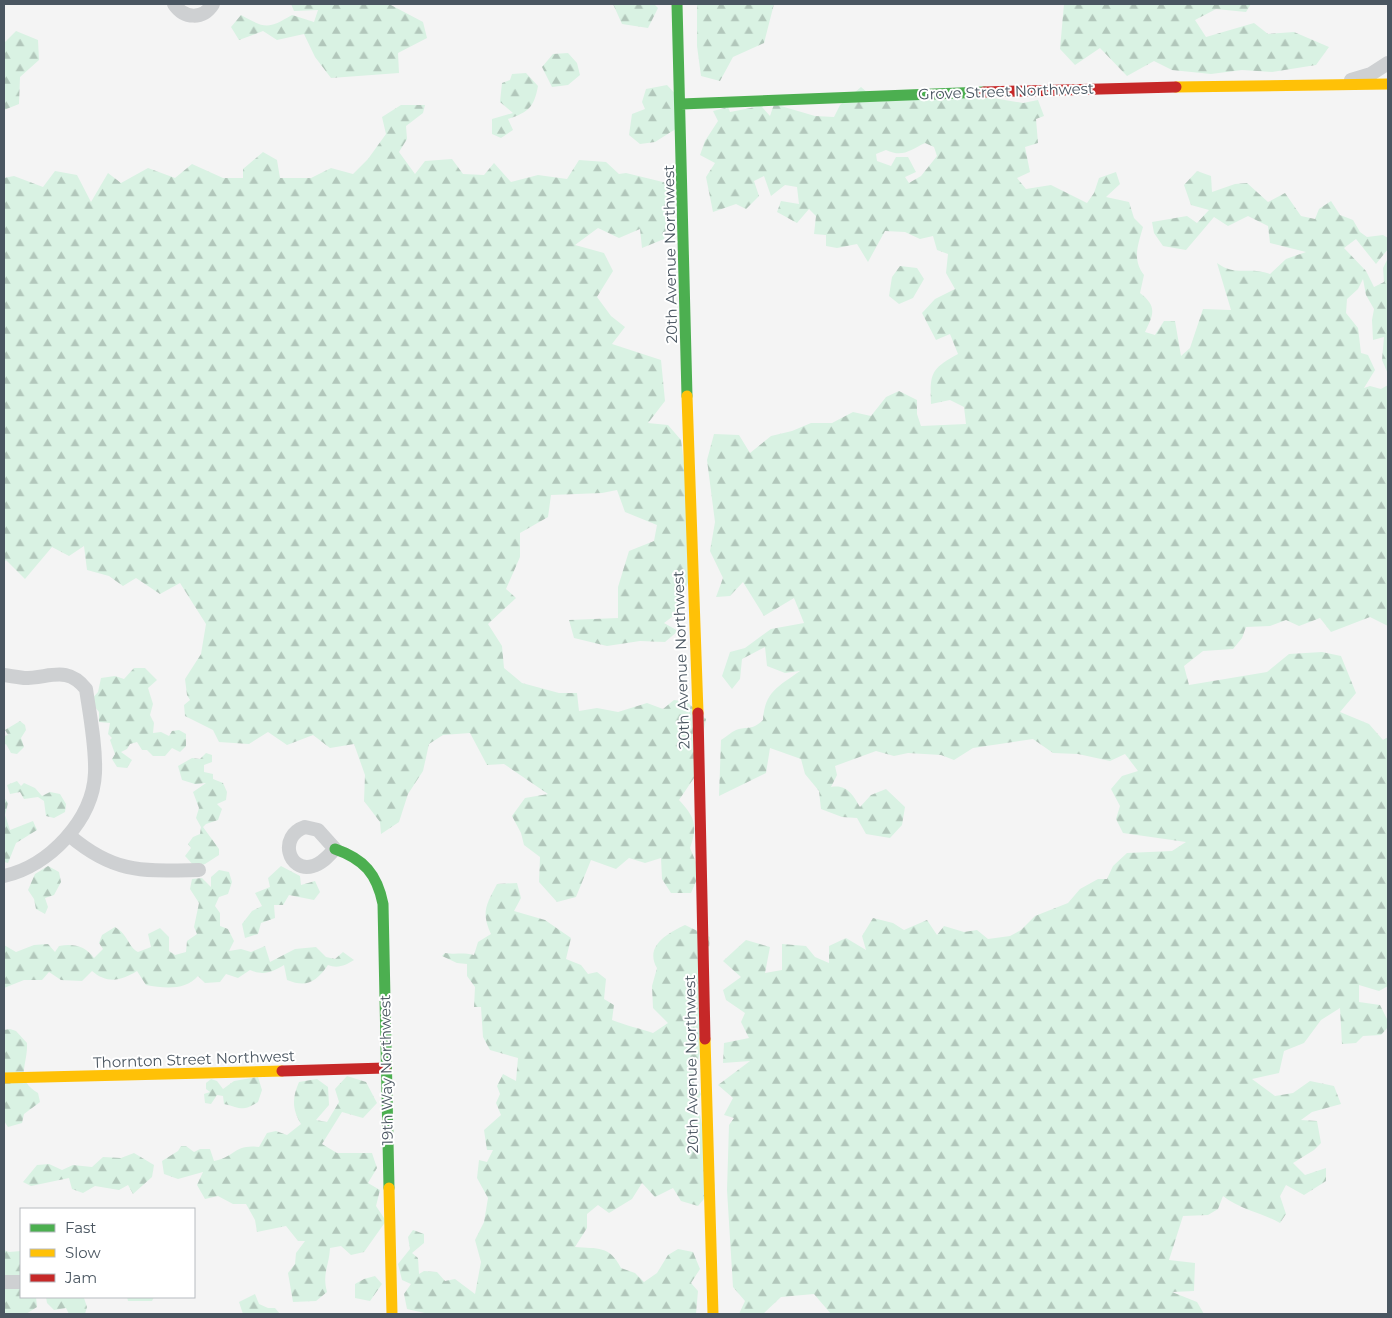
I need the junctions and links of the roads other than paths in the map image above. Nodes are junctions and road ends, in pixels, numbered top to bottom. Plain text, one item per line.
1 (174, 4) edge
2 (213, 4) edge
3 (677, 4) edge
4 (1388, 63) edge
5 (1388, 84) edge
6 (1331, 85) junction
7 (681, 104) junction
8 (4, 675) edge
9 (70, 836) junction
10 (335, 849) dead end
11 (199, 870) dead end
12 (4, 876) edge
13 (385, 1068) junction
14 (4, 1078) edge
15 (4, 1282) edge
16 (20, 1282) edge
17 (392, 1314) edge
18 (713, 1314) edge

1 - 2 street
3 - 7 street, 20th Avenue Northwest
4 - 6 street, Grove Street Northwest
5 - 6 street, Grove Street Northwest
6 - 7 street, Grove Street Northwest
7 - 18 street, 20th Avenue Northwest
8 - 9 street
9 - 11 street
9 - 12 street
10 - 13 street, 19th Way Northwest
13 - 14 street, Thornton Street Northwest
13 - 17 street, 19th Way Northwest
15 - 16 street

